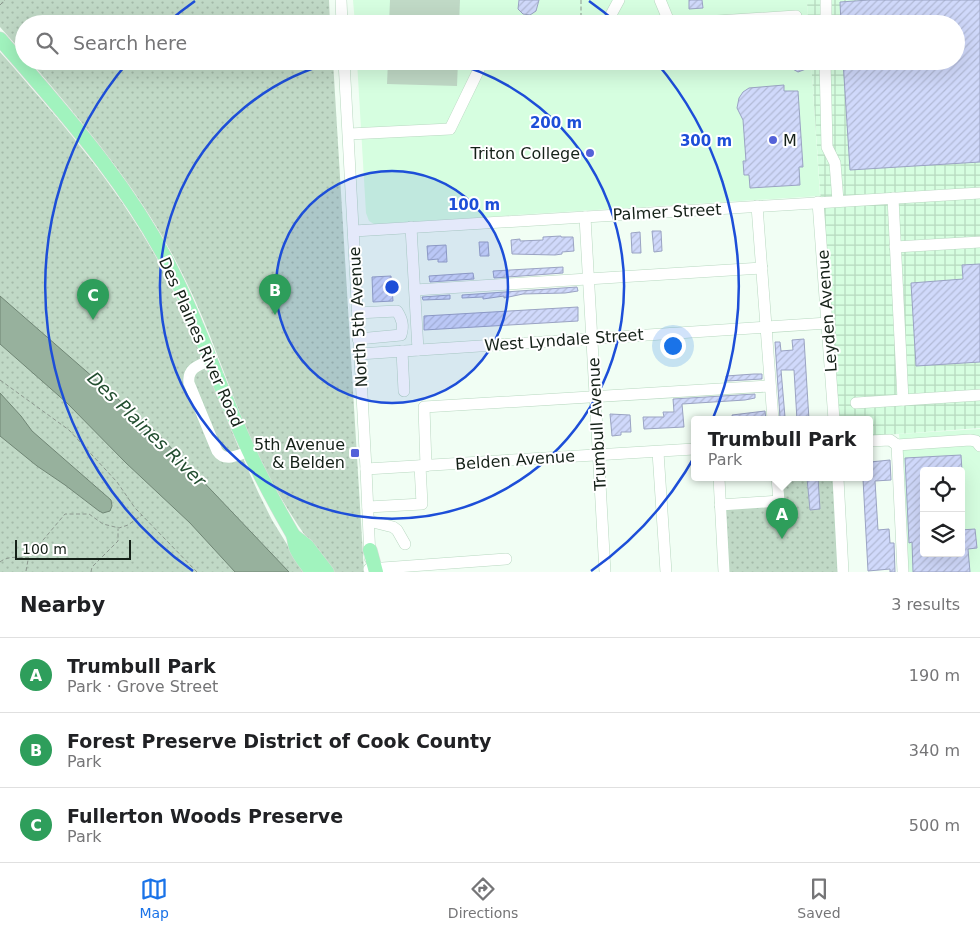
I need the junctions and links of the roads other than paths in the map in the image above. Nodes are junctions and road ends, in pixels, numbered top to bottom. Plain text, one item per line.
1 (341, 0) edge
2 (619, 0) edge
3 (660, 0) edge
4 (826, 0) edge
5 (342, 15) edge
6 (611, 15) edge
7 (666, 15) edge
8 (826, 15) edge
9 (0, 40) edge
10 (15, 57) edge
11 (26, 70) edge
12 (345, 70) edge
13 (479, 70) edge
14 (826, 70) edge
15 (349, 134) junction
16 (980, 193) edge
17 (893, 198) junction
18 (838, 201) junction
19 (818, 202) junction
20 (757, 206) junction
21 (585, 217) junction
22 (411, 227) junction
23 (354, 231) junction
24 (980, 242) edge
25 (895, 247) junction
26 (762, 268) junction
27 (588, 279) junction
28 (415, 290) junction
29 (357, 313) junction
30 (828, 323) junction
31 (766, 327) junction
32 (592, 338) junction
33 (358, 339) junction
34 (418, 350) junction
35 (402, 351) junction
36 (359, 354) junction
37 (211, 360) junction
38 (770, 386) junction
39 (404, 391) dead end
40 (980, 395) edge
41 (595, 397) junction
42 (904, 400) junction
43 (856, 403) dead end
44 (773, 416) edge
45 (834, 416) edge
46 (873, 441) edge
47 (897, 445) junction
48 (980, 446) edge
49 (691, 449) edge
50 (249, 450) junction
51 (658, 452) junction
52 (599, 455) junction
53 (423, 466) junction
54 (366, 469) junction
55 (718, 481) edge
56 (777, 481) edge
57 (838, 481) edge
58 (720, 505) junction
59 (368, 507) junction
60 (368, 521) junction
61 (294, 536) junction
62 (405, 544) dead end
63 (370, 550) joint
64 (506, 559) dead end
65 (372, 570) edge
66 (312, 572) edge
67 (327, 572) edge
68 (606, 572) edge
69 (666, 572) edge
70 (724, 572) edge
71 (843, 572) edge
72 (903, 572) edge

1 - 5 street
2 - 6 street
3 - 7 street
4 - 8 street
9 - 10 main road, Des Plaines River Road
11 - 37 main road, Des Plaines River Road
12 - 15 street, North 5th Avenue
13 - 15 street
14 - 18 street
15 - 23 street, North 5th Avenue
16 - 17 street, Palmer Street
17 - 18 street, Palmer Street
17 - 25 street
18 - 19 street, Palmer Street
19 - 20 street, Palmer Street
19 - 30 street, Leyden Avenue
20 - 21 street, Palmer Street
20 - 26 street
21 - 22 street, Palmer Street
21 - 27 street, Trumbull Avenue
22 - 23 street, Palmer Street
22 - 28 street
23 - 29 street, North 5th Avenue
24 - 25 street
25 - 42 street
26 - 27 street
26 - 31 street
27 - 28 street
27 - 32 street, Trumbull Avenue
28 - 34 street
29 - 33 street, North 5th Avenue
29 - 33 street
30 - 31 street, West Lyndale Street
30 - 45 street, Leyden Avenue
31 - 32 street, West Lyndale Street
31 - 38 street
32 - 34 street, West Lyndale Street
32 - 41 street, Trumbull Avenue
33 - 36 street, North 5th Avenue
34 - 35 street, West Lyndale Street
35 - 36 street, West Lyndale Street
35 - 39 street
36 - 54 street, North 5th Avenue
37 - 50 main road, Des Plaines River Road
37 - 50 street
38 - 41 street
38 - 44 street
40 - 42 street
41 - 52 street, Trumbull Avenue
41 - 53 street
42 - 43 street
46 - 47 street
47 - 48 street
47 - 72 street
49 - 51 street, Belden Avenue
50 - 61 main road, Des Plaines River Road
51 - 52 street, Belden Avenue
51 - 69 street
52 - 53 street, Belden Avenue
52 - 68 street, Trumbull Avenue
53 - 54 street, Belden Avenue
53 - 59 street
54 - 59 street, North 5th Avenue
55 - 58 street
56 - 58 street
57 - 71 street
58 - 70 street
59 - 60 street, North 5th Avenue
60 - 62 street
60 - 63 street, North 5th Avenue
61 - 66 main road, Des Plaines River Road
61 - 67 main road, Des Plaines River Road
63 - 65 main road
64 - 65 street

